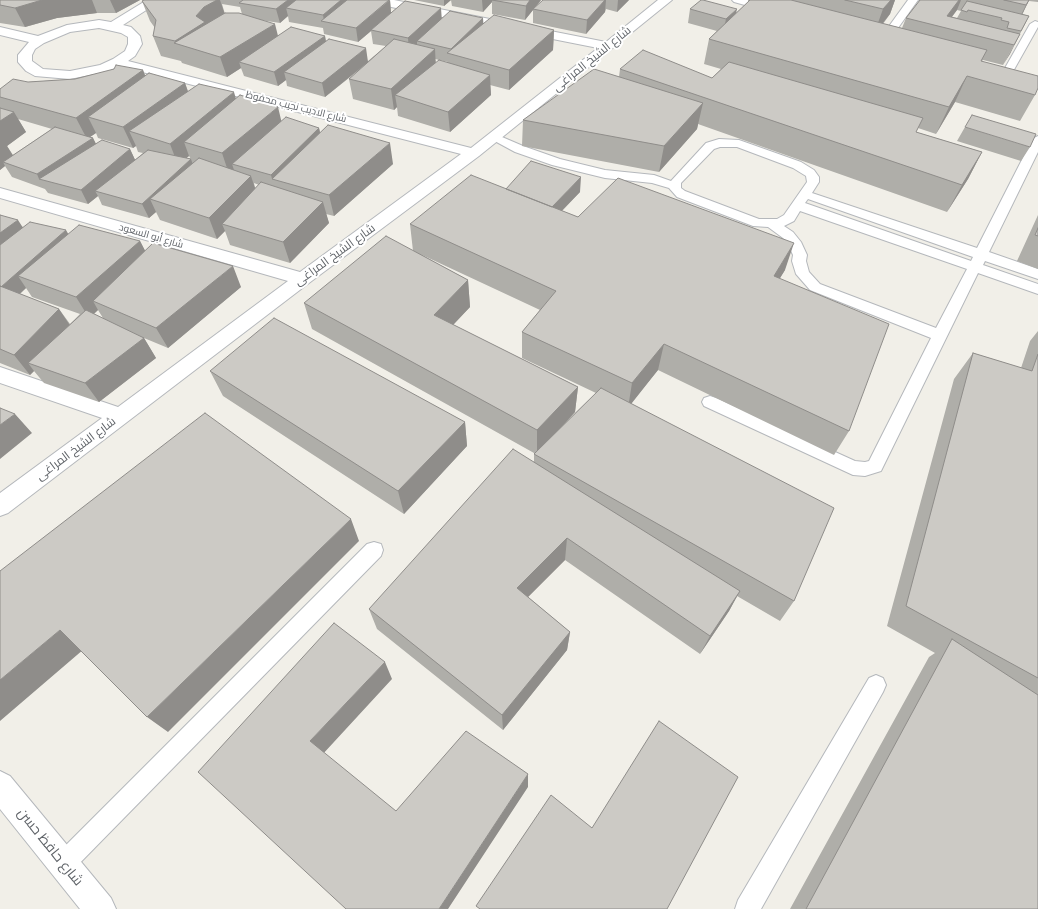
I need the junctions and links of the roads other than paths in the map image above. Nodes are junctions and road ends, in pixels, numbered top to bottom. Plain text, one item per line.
1 (156, 0) edge
2 (376, 0) edge
3 (666, 0) edge
4 (737, 0) edge
5 (913, 0) edge
6 (781, 12) edge
7 (1035, 24) dead end
8 (113, 26) junction
9 (0, 31) edge
10 (39, 40) junction
11 (884, 40) edge
12 (608, 46) junction
13 (118, 62) junction
14 (1005, 75) edge
15 (495, 137) junction
16 (1038, 140) edge
17 (474, 153) junction
18 (674, 186) junction
19 (0, 193) edge
20 (801, 200) junction
21 (772, 224) junction
22 (979, 261) junction
23 (1038, 274) edge
24 (303, 279) junction
25 (1038, 289) edge
26 (941, 336) junction
27 (0, 375) edge
28 (710, 402) dead end
29 (121, 416) junction
30 (0, 506) edge
31 (374, 550) dead end
32 (876, 685) dead end
33 (0, 786) edge
34 (63, 864) junction
35 (100, 909) edge
36 (747, 909) edge

1 - 8 street
2 - 12 street
3 - 12 street, شارع الشيخ المراغى
4 - 6 lane
5 - 11 lane
7 - 14 lane
8 - 10 street
8 - 13 street
9 - 10 street
10 - 13 street
12 - 15 street, شارع الشيخ المراغى
13 - 17 street, شارع الاديب نجيب محفوظ
15 - 17 street, شارع الشيخ المراغى
15 - 18 lane
16 - 22 lane
17 - 24 street, شارع الشيخ المراغى
18 - 20 lane
18 - 21 lane
19 - 24 street, شارع أبو السعود
20 - 21 lane
20 - 22 lane
21 - 26 lane
22 - 23 lane
22 - 25 lane
22 - 26 lane
24 - 29 street, شارع الشيخ المراغى
26 - 28 lane
27 - 29 street
29 - 30 street, شارع الشيخ المراغى
31 - 34 lane
32 - 36 lane
33 - 34 street, شارع حافظ حسن
34 - 35 street, شارع حافظ حسن

